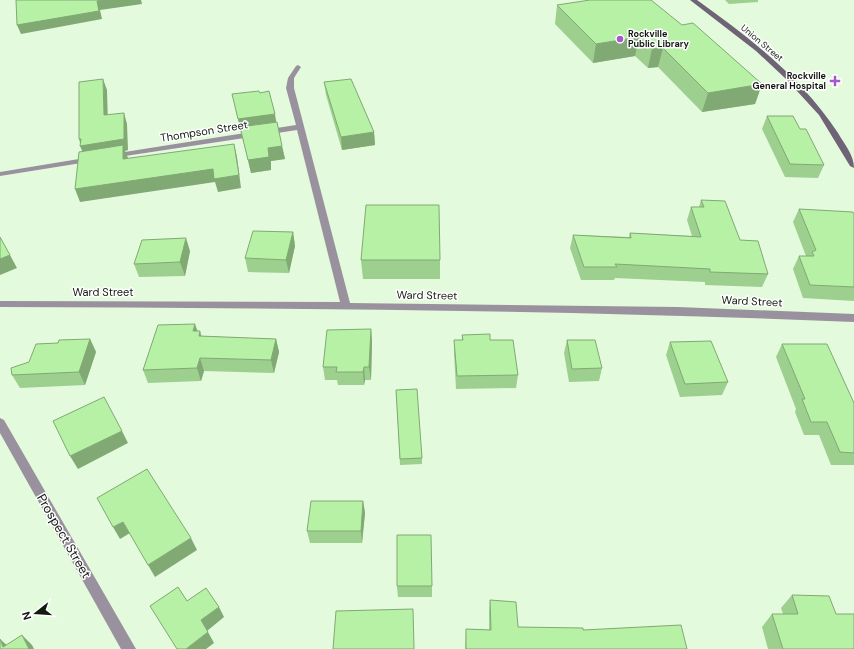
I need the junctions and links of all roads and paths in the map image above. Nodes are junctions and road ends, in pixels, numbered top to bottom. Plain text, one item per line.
1 (693, 0) edge
2 (298, 67) dead end
3 (300, 127) junction
4 (854, 166) edge
5 (0, 174) edge
6 (0, 304) edge
7 (346, 306) junction
8 (854, 318) edge
9 (0, 423) edge
10 (129, 649) edge

1 - 4 main road, Union Street
2 - 3 street
3 - 5 street, Thompson Street
3 - 7 street
6 - 7 street, Ward Street
7 - 8 street, Ward Street
9 - 10 street, Prospect Street

